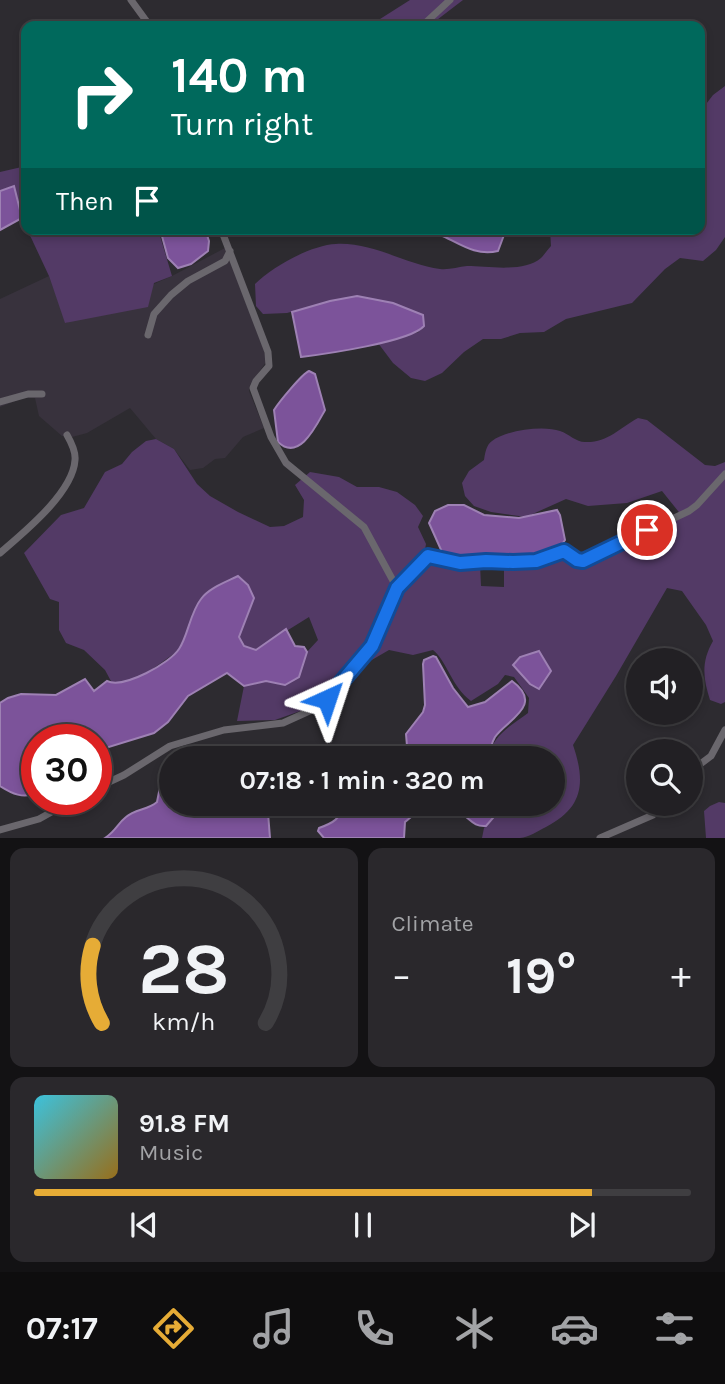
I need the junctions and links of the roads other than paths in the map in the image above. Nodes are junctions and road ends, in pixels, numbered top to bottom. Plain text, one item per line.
1 (131, 0) edge
2 (450, 0) edge
3 (146, 21) edge
4 (427, 21) edge
5 (223, 235) edge
6 (230, 251) junction
7 (148, 335) dead end
8 (43, 394) dead end
9 (0, 402) edge
10 (67, 435) dead end
11 (725, 474) edge
12 (0, 553) edge
13 (397, 588) junction
14 (725, 730) edge
15 (703, 762) edge
16 (112, 781) edge
17 (46, 815) edge
18 (650, 816) edge
19 (0, 831) edge
20 (600, 838) edge

1 - 3 street
2 - 4 street
5 - 6 street
6 - 7 street
6 - 13 street
8 - 9 street
10 - 12 street
11 - 13 street
13 - 16 street
14 - 15 street
17 - 19 street
18 - 20 street

